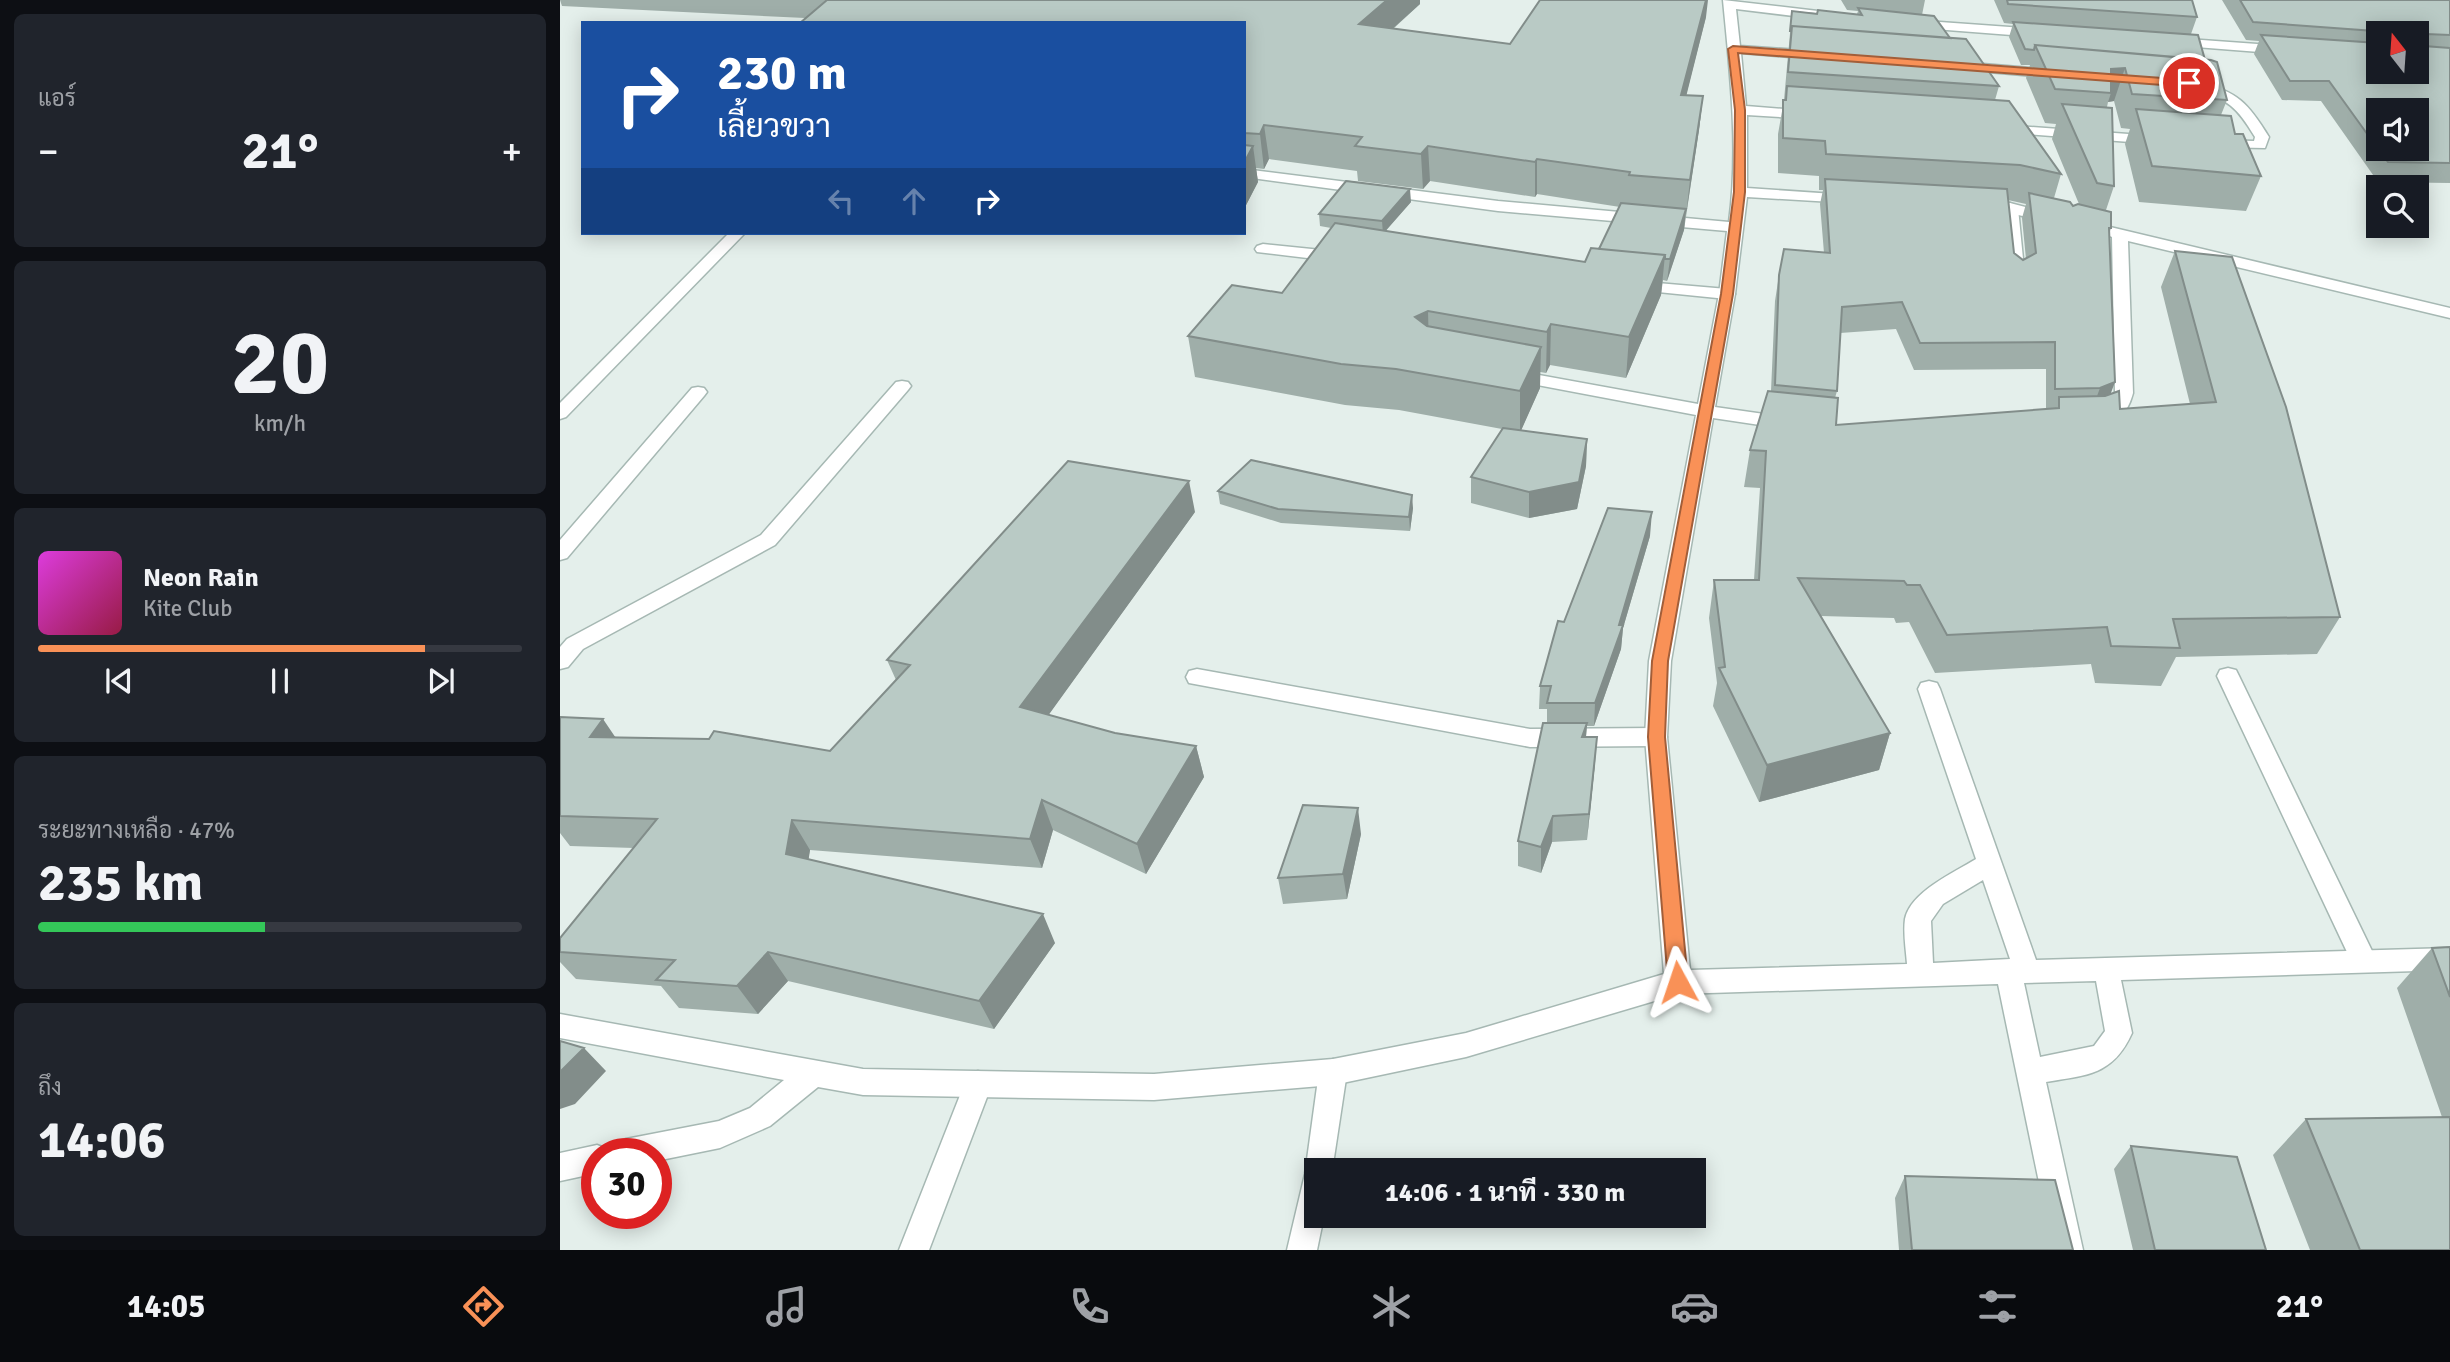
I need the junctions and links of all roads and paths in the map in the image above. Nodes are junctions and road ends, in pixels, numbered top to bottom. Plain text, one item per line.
1 (1729, 2) edge
2 (1825, 16) edge
3 (1903, 23) edge
4 (2052, 34) edge
5 (2161, 41) edge
6 (1733, 49) junction
7 (2297, 50) edge
8 (1830, 57) edge
9 (1940, 65) edge
10 (2064, 74) edge
11 (2189, 83) edge
12 (1740, 110) junction
13 (1823, 116) edge
14 (1987, 128) edge
15 (2166, 141) edge
16 (2207, 143) edge
17 (1246, 173) edge
18 (1740, 192) junction
19 (1861, 199) edge
20 (1969, 205) edge
21 (2010, 208) junction
22 (2063, 221) edge
23 (1734, 227) junction
24 (2090, 227) edge
25 (735, 235) edge
26 (2119, 237) dead end
27 (1263, 249) dead end
28 (1358, 259) edge
29 (2017, 279) edge
30 (1616, 284) edge
31 (1727, 294) junction
32 (2450, 313) edge
33 (1494, 372) edge
34 (902, 386) dead end
35 (698, 392) dead end
36 (1705, 411) junction
37 (560, 414) edge
38 (1810, 425) edge
39 (2077, 425) edge
40 (560, 553) edge
41 (560, 661) edge
42 (2228, 676) dead end
43 (1197, 677) dead end
44 (1929, 690) dead end
45 (1656, 737) junction
46 (1990, 863) junction
47 (2450, 959) edge
48 (2364, 961) junction
49 (2106, 968) junction
50 (2017, 970) junction
51 (1920, 974) junction
52 (1678, 982) junction
53 (560, 1026) edge
54 (1334, 1072) junction
55 (2030, 1072) junction
56 (814, 1073) junction
57 (978, 1084) junction
58 (672, 1144) edge
59 (1320, 1158) edge
60 (581, 1163) edge
61 (560, 1167) edge
62 (1306, 1228) edge
63 (914, 1250) edge
64 (1302, 1250) edge
65 (2068, 1250) edge

1 - 2 street
1 - 6 street
3 - 4 street
5 - 7 street
6 - 8 street
6 - 12 street
9 - 10 street
11 - 16 street
12 - 13 street
12 - 18 street
14 - 15 street
17 - 23 street
18 - 19 street
18 - 23 street
20 - 21 street
21 - 22 street
21 - 29 street
23 - 31 street
24 - 32 street
25 - 37 street
26 - 39 street
27 - 28 street
30 - 31 street
31 - 36 street
33 - 36 street
34 - 41 street
35 - 40 street
36 - 38 street
36 - 45 street
42 - 48 street
43 - 45 street
44 - 46 street
45 - 52 street
46 - 50 street
46 - 51 street
47 - 48 street
48 - 49 street
49 - 50 street
49 - 55 street
50 - 51 street
50 - 55 street
51 - 52 street
52 - 54 street
53 - 56 street
54 - 57 street
54 - 59 street
55 - 65 street
56 - 57 street
56 - 58 street
57 - 63 street
60 - 61 street
62 - 64 street

